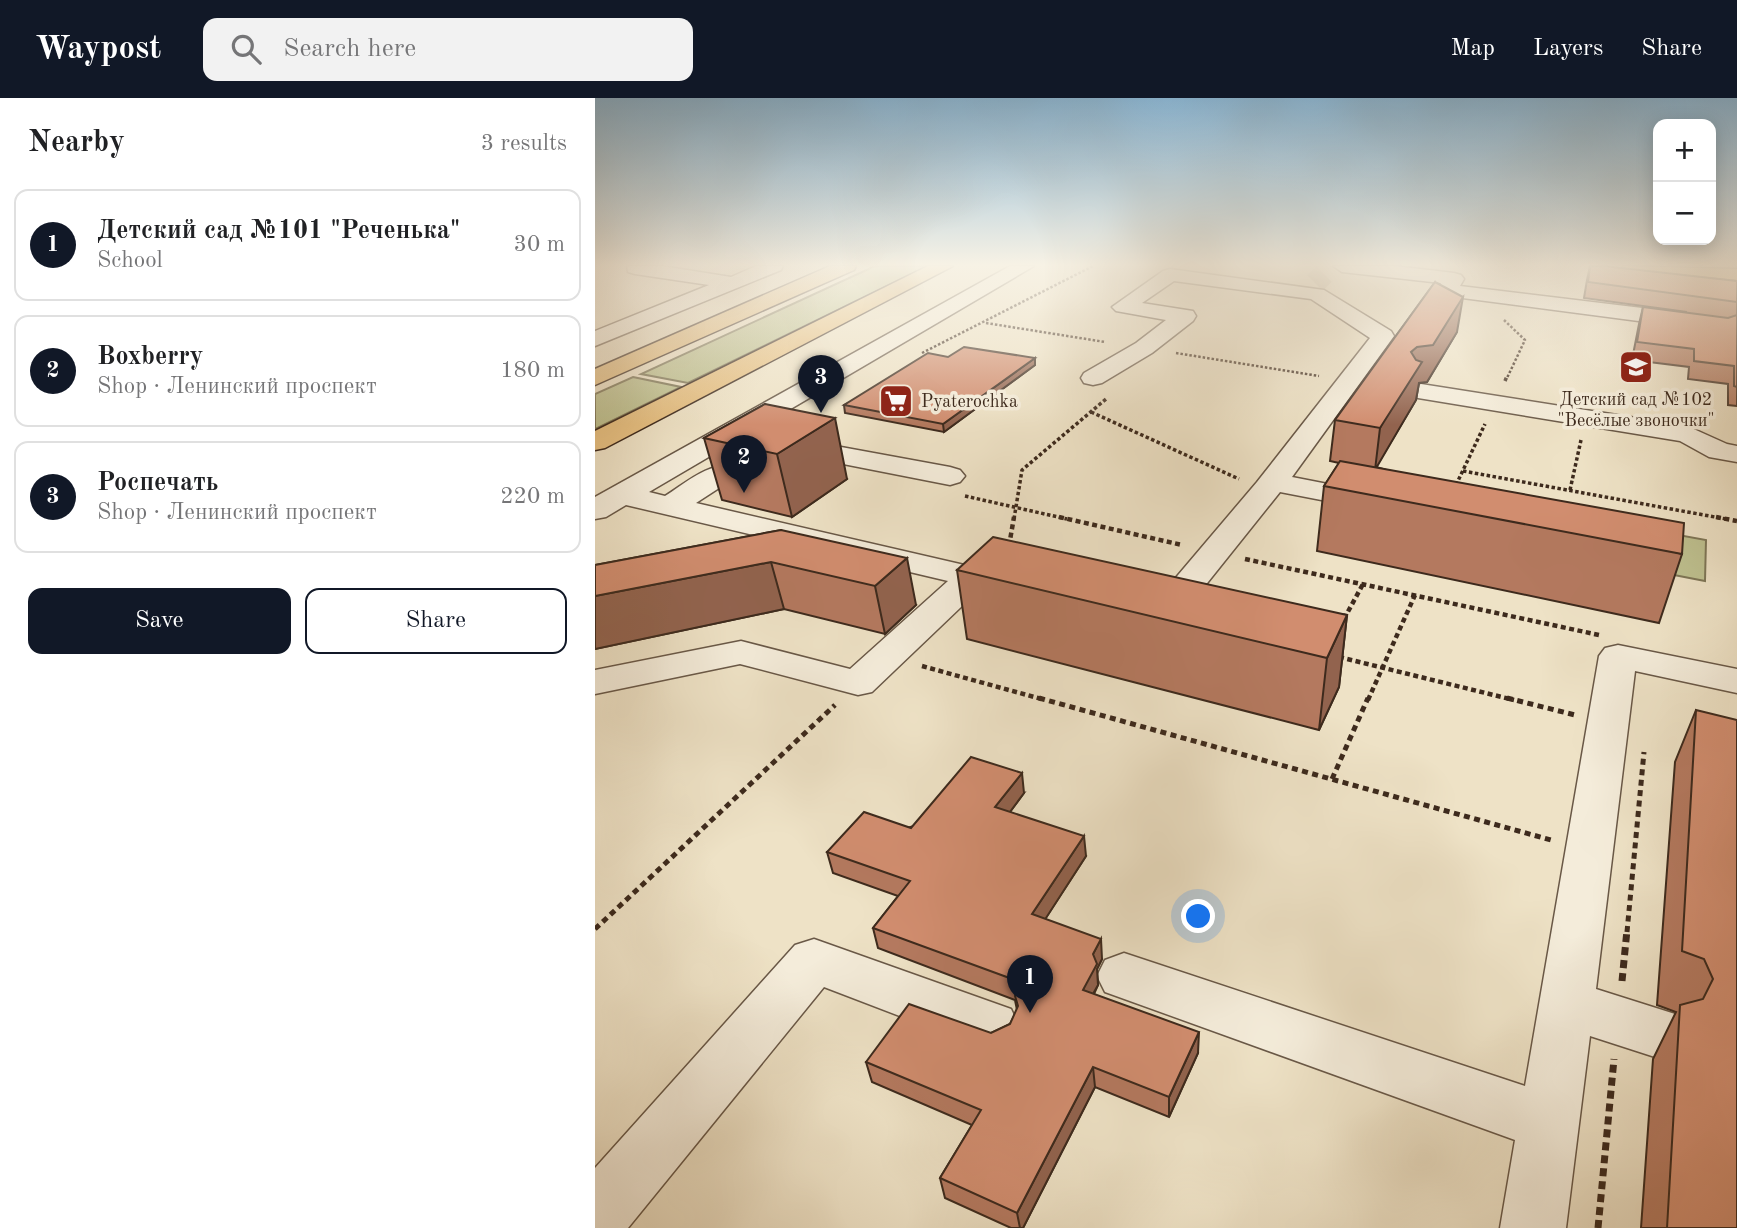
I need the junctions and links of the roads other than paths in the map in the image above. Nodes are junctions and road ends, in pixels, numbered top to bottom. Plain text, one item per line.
1 (645, 319) edge
2 (728, 319) edge
3 (839, 319) edge
4 (933, 319) edge
5 (1181, 319) edge
6 (1356, 319) edge
7 (1669, 319) edge
8 (1710, 324) edge
9 (595, 339) edge
10 (595, 378) edge
11 (1093, 378) dead end
12 (1421, 392) dead end
13 (731, 435) junction
14 (595, 442) edge
15 (1737, 454) edge
16 (723, 473) dead end
17 (950, 476) dead end
18 (1270, 485) junction
19 (623, 495) junction
20 (670, 506) junction
21 (1403, 506) edge
22 (595, 510) edge
23 (988, 575) junction
24 (1036, 577) edge
25 (1184, 590) junction
26 (1122, 596) edge
27 (1225, 600) edge
28 (1737, 681) edge
29 (595, 682) edge
30 (1124, 976) dead end
31 (1566, 1004) junction
32 (1637, 1026) road end
33 (991, 1027) dead end
34 (1549, 1123) junction
35 (595, 1217) edge
36 (1533, 1228) edge

1 - 9 street
2 - 10 main road
3 - 14 main road
4 - 13 street
5 - 11 street
6 - 18 street
7 - 8 street
12 - 15 street
13 - 17 street
13 - 19 street
16 - 20 street
18 - 21 street
18 - 25 street
19 - 20 street
19 - 22 street
20 - 23 street
23 - 24 street
23 - 29 street
25 - 26 street
25 - 27 street
28 - 31 street
30 - 34 street
31 - 32 street
31 - 34 street
33 - 35 street
34 - 36 street

